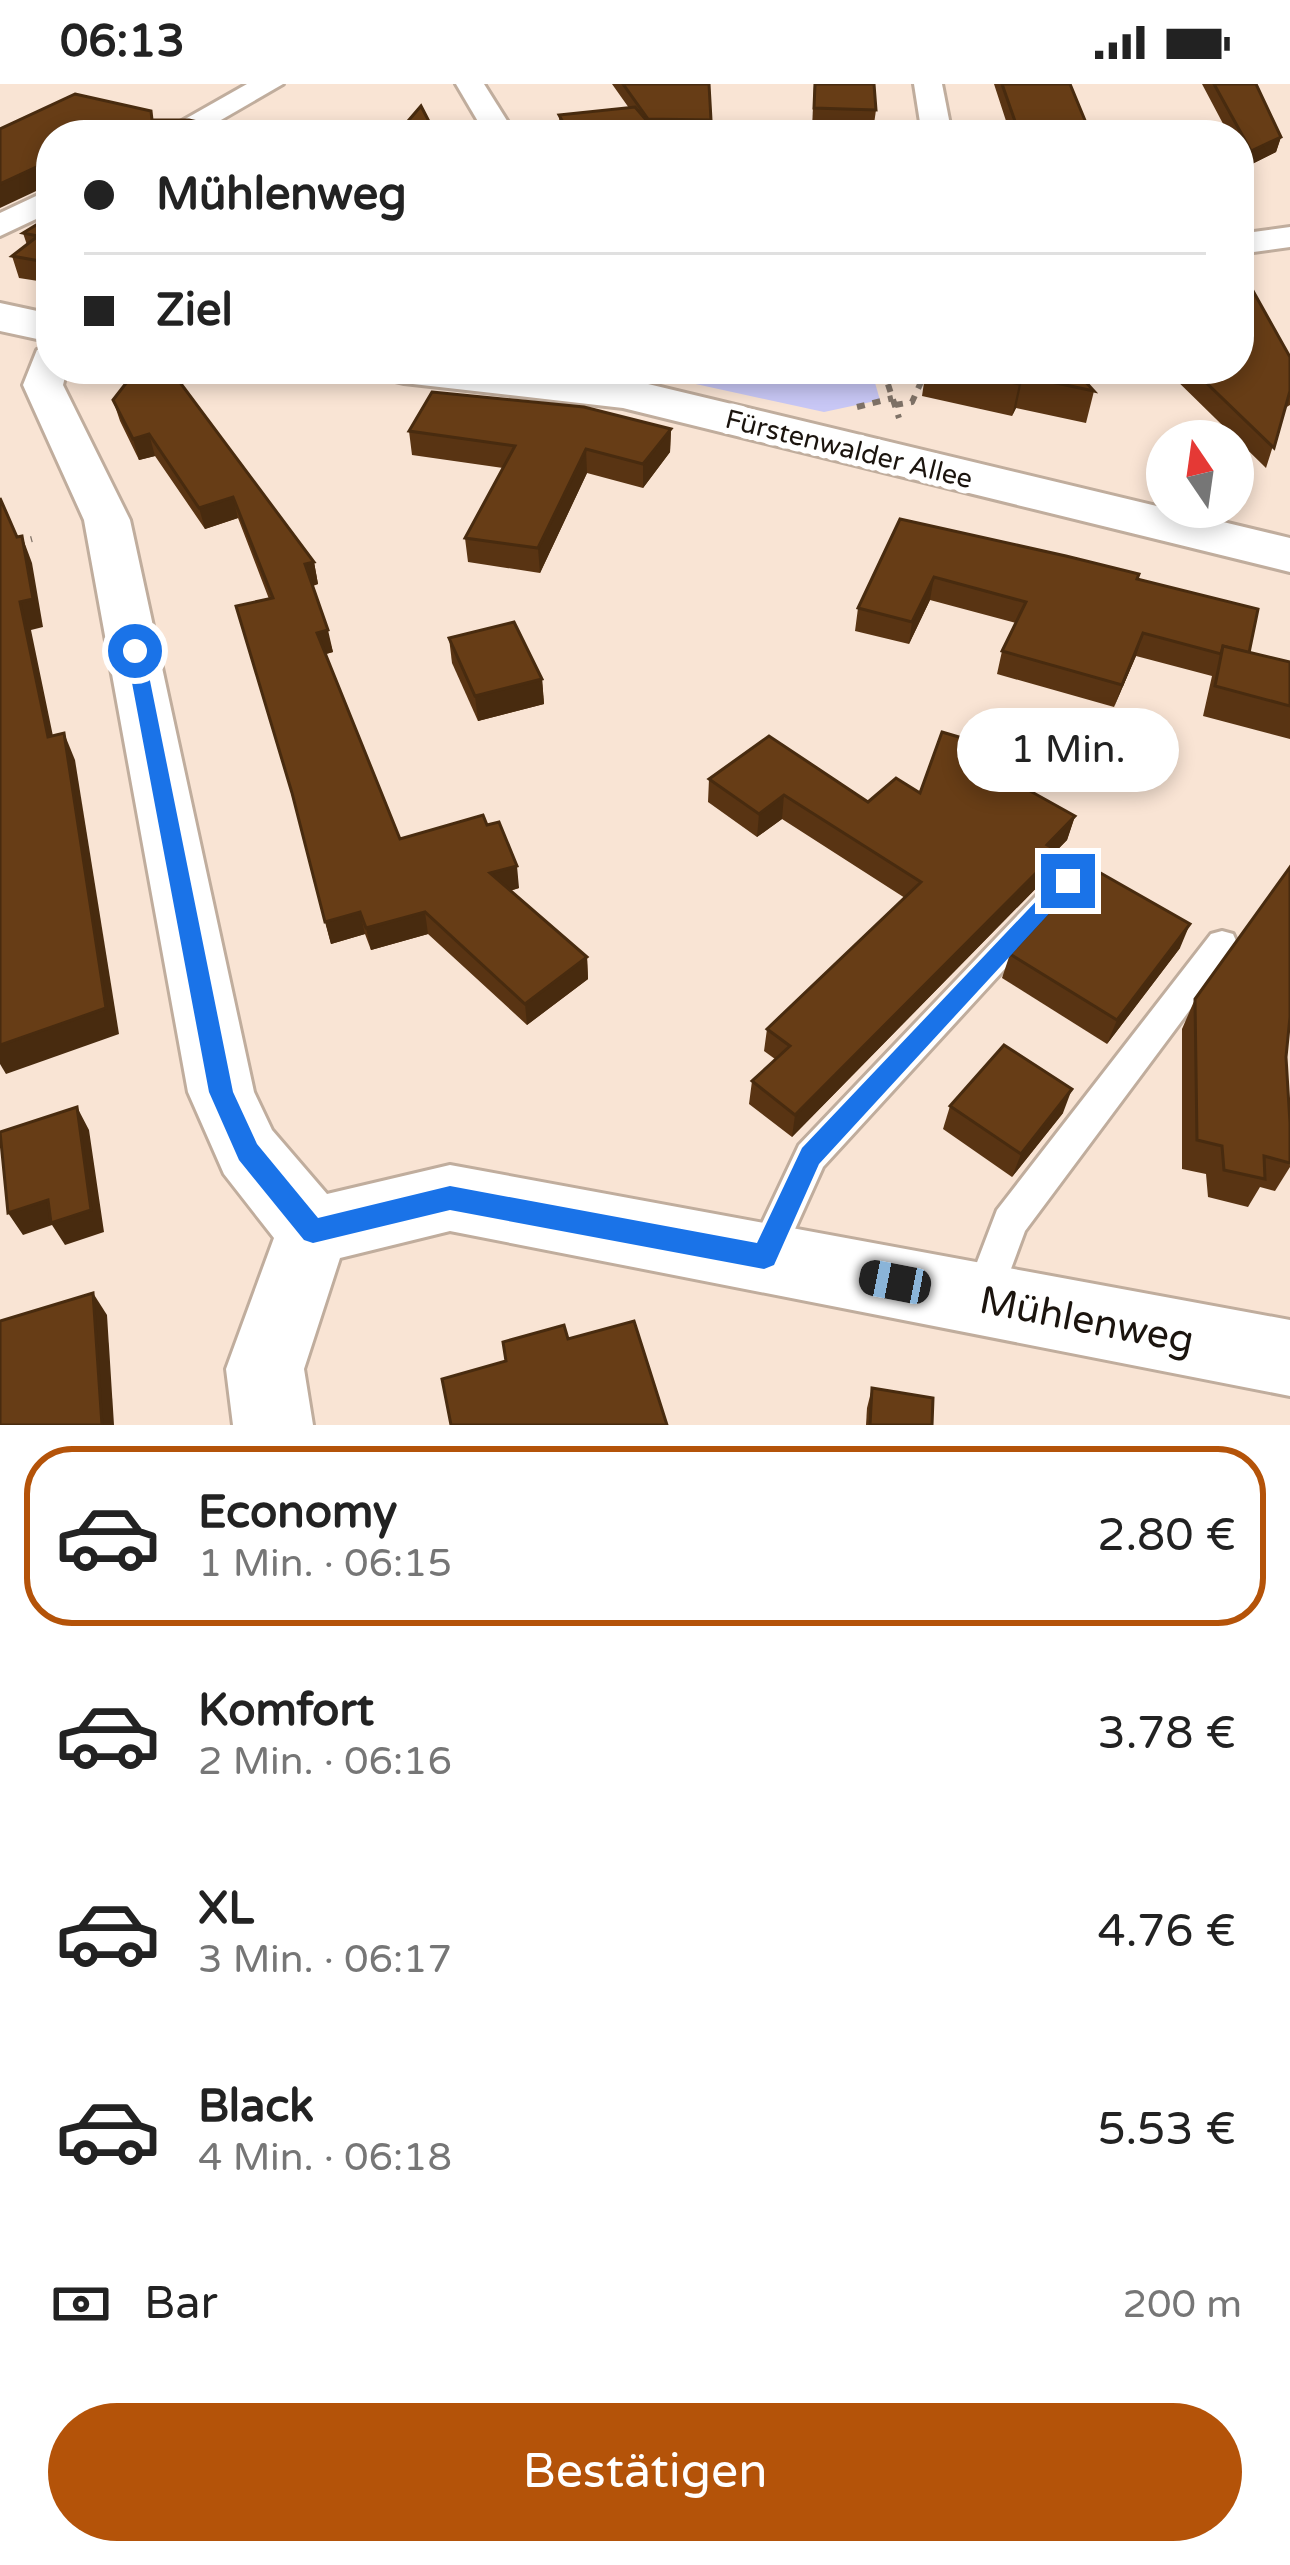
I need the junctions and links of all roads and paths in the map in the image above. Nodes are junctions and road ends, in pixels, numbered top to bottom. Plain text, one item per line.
1 (269, 84) edge
2 (470, 84) edge
3 (928, 84) edge
4 (201, 120) edge
5 (491, 120) edge
6 (934, 120) edge
7 (36, 207) edge
8 (0, 226) edge
9 (1290, 237) edge
10 (1254, 242) edge
11 (0, 317) edge
12 (36, 340) edge
13 (36, 359) edge
14 (0, 383) edge
15 (43, 384) edge
16 (635, 384) edge
17 (920, 384) edge
18 (895, 405) dead end
19 (32, 539) dead end
20 (0, 548) edge
21 (1290, 555) edge
22 (1068, 881) dead end
23 (1222, 944) dead end
24 (313, 1231) junction
25 (764, 1256) junction
26 (982, 1299) junction
27 (1290, 1358) edge
28 (273, 1425) edge

1 - 4 street
2 - 5 street
3 - 6 street
7 - 8 street
9 - 10 street
11 - 12 main road
13 - 14 street
15 - 24 street
16 - 21 main road, Fürstenwalder Allee
17 - 18 path
19 - 20 path
22 - 25 lane
23 - 26 lane
24 - 25 street, Mühlenweg
24 - 28 street
25 - 26 street, Mühlenweg
26 - 27 street, Mühlenweg

